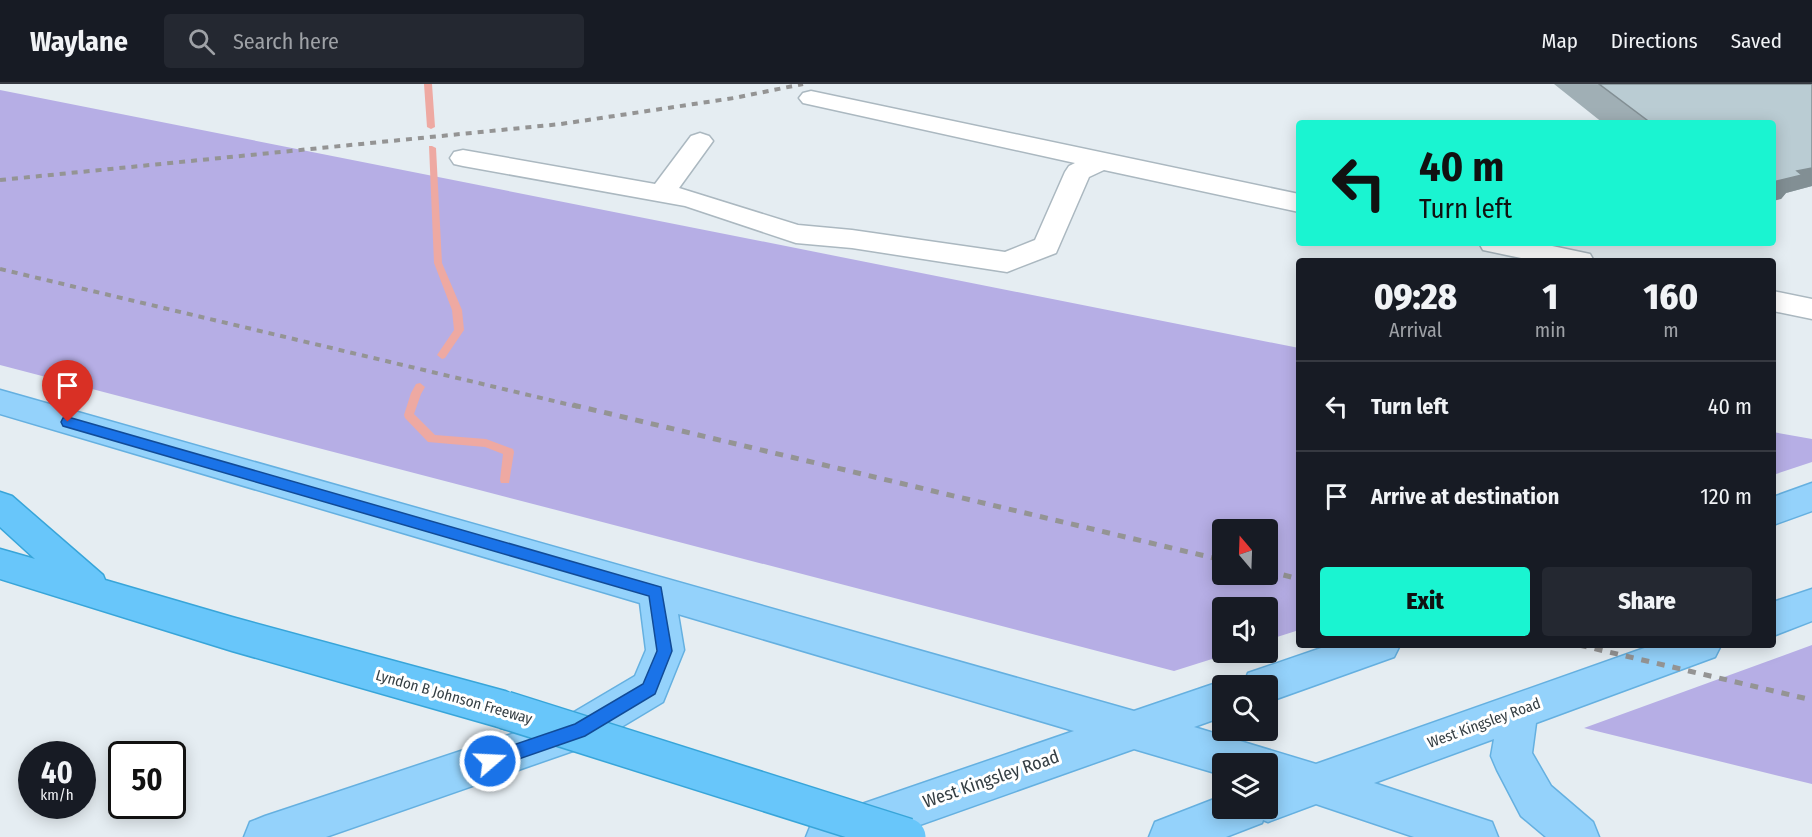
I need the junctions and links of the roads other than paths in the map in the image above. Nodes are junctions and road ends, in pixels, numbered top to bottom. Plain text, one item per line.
1 (811, 98) dead end
2 (700, 141) dead end
3 (463, 159) dead end
4 (1101, 161) junction
5 (661, 194) junction
6 (1296, 201) edge
7 (1508, 246) edge
8 (1566, 258) edge
9 (1776, 302) edge
10 (1812, 309) edge
11 (0, 402) edge
12 (1812, 497) edge
13 (0, 506) edge
14 (1776, 510) edge
15 (0, 564) edge
16 (656, 591) junction
17 (98, 594) junction
18 (1812, 605) edge
19 (1776, 619) edge
20 (1372, 648) edge
21 (1694, 648) edge
22 (1278, 680) edge
23 (1212, 702) edge
24 (1519, 710) junction
25 (1134, 729) junction
26 (1216, 753) edge
27 (1278, 771) edge
28 (1317, 782) junction
29 (1278, 797) edge
30 (1218, 819) edge
31 (265, 837) edge
32 (827, 837) edge
33 (907, 837) edge
34 (1170, 837) edge
35 (1477, 837) edge
36 (1578, 837) edge

1 - 4 lane
2 - 5 lane
3 - 5 lane
4 - 5 lane
4 - 6 lane
7 - 8 lane
9 - 10 lane
11 - 16 main road
12 - 14 main road
13 - 17 highway
15 - 17 highway, Lyndon B Johnson Freeway
16 - 25 main road
16 - 31 main road
17 - 33 highway, Lyndon B Johnson Freeway, bridge
18 - 19 main road
20 - 22 main road
21 - 24 main road, West Kingsley Road
23 - 25 main road, West Kingsley Road
24 - 28 main road, West Kingsley Road
24 - 36 main road
25 - 26 main road
25 - 32 main road, West Kingsley Road
27 - 28 main road
28 - 29 main road, West Kingsley Road
28 - 35 main road
30 - 34 main road

